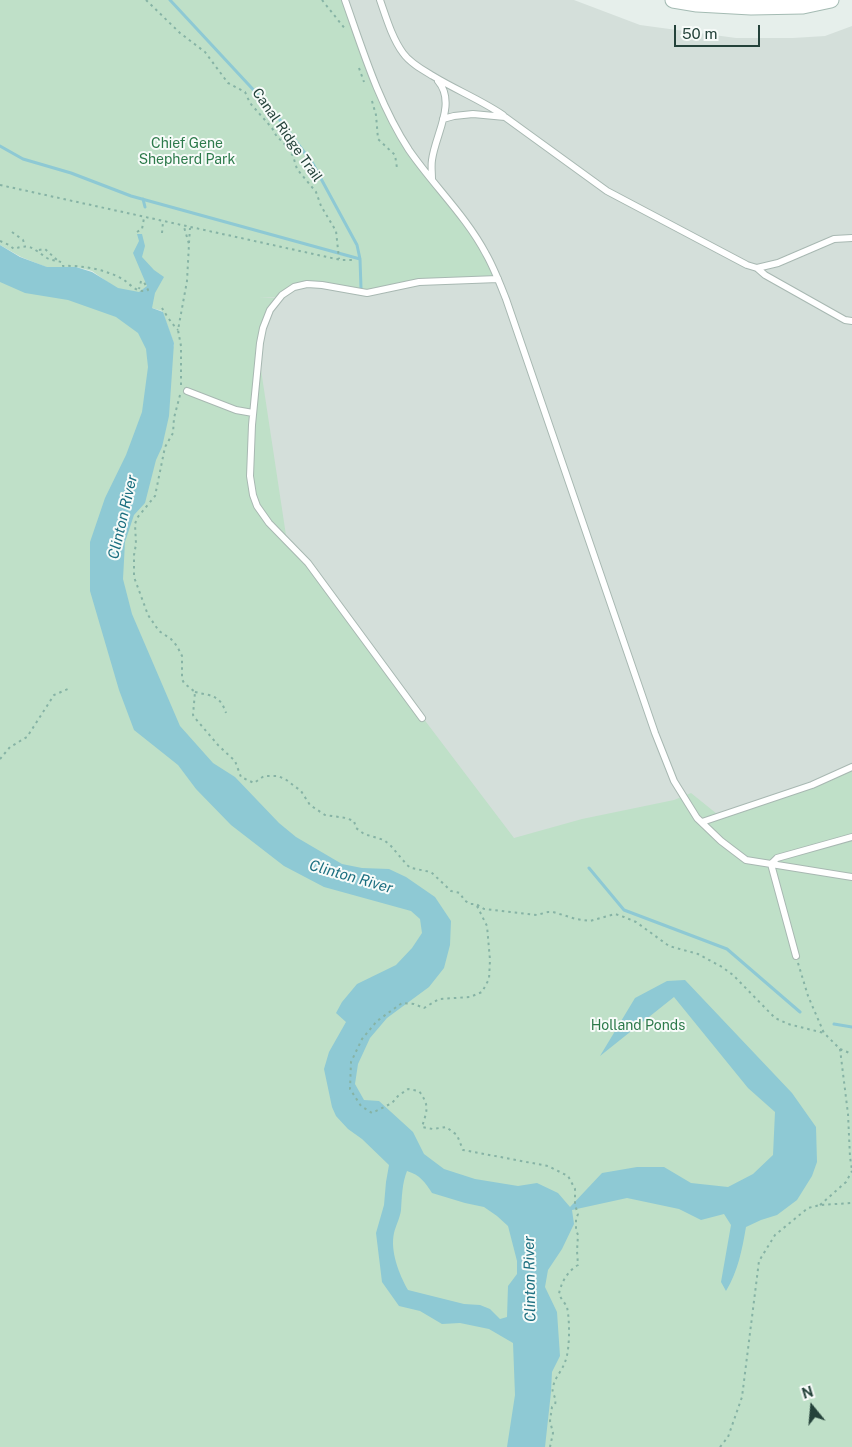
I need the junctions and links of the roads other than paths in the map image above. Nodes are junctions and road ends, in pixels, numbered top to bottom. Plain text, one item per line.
1 (345, 0) edge
2 (380, 0) edge
3 (673, 0) edge
4 (831, 0) edge
5 (434, 76) junction
6 (505, 117) junction
7 (443, 119) junction
8 (432, 179) junction
9 (852, 238) edge
10 (757, 268) junction
11 (498, 279) junction
12 (852, 321) edge
13 (184, 389) road end
14 (253, 412) junction
15 (422, 718) dead end
16 (852, 768) edge
17 (702, 822) junction
18 (852, 837) edge
19 (770, 864) junction
20 (852, 877) edge
21 (796, 956) road end

1 - 8 lane
2 - 5 lane
3 - 4 main road
5 - 6 lane
5 - 7 lane
6 - 7 lane
6 - 10 lane
7 - 8 lane
8 - 11 lane
9 - 10 lane
10 - 12 lane
11 - 14 lane
11 - 17 lane
13 - 14 lane
14 - 15 lane
16 - 17 lane
17 - 19 lane
18 - 19 lane
19 - 20 lane
19 - 21 lane

